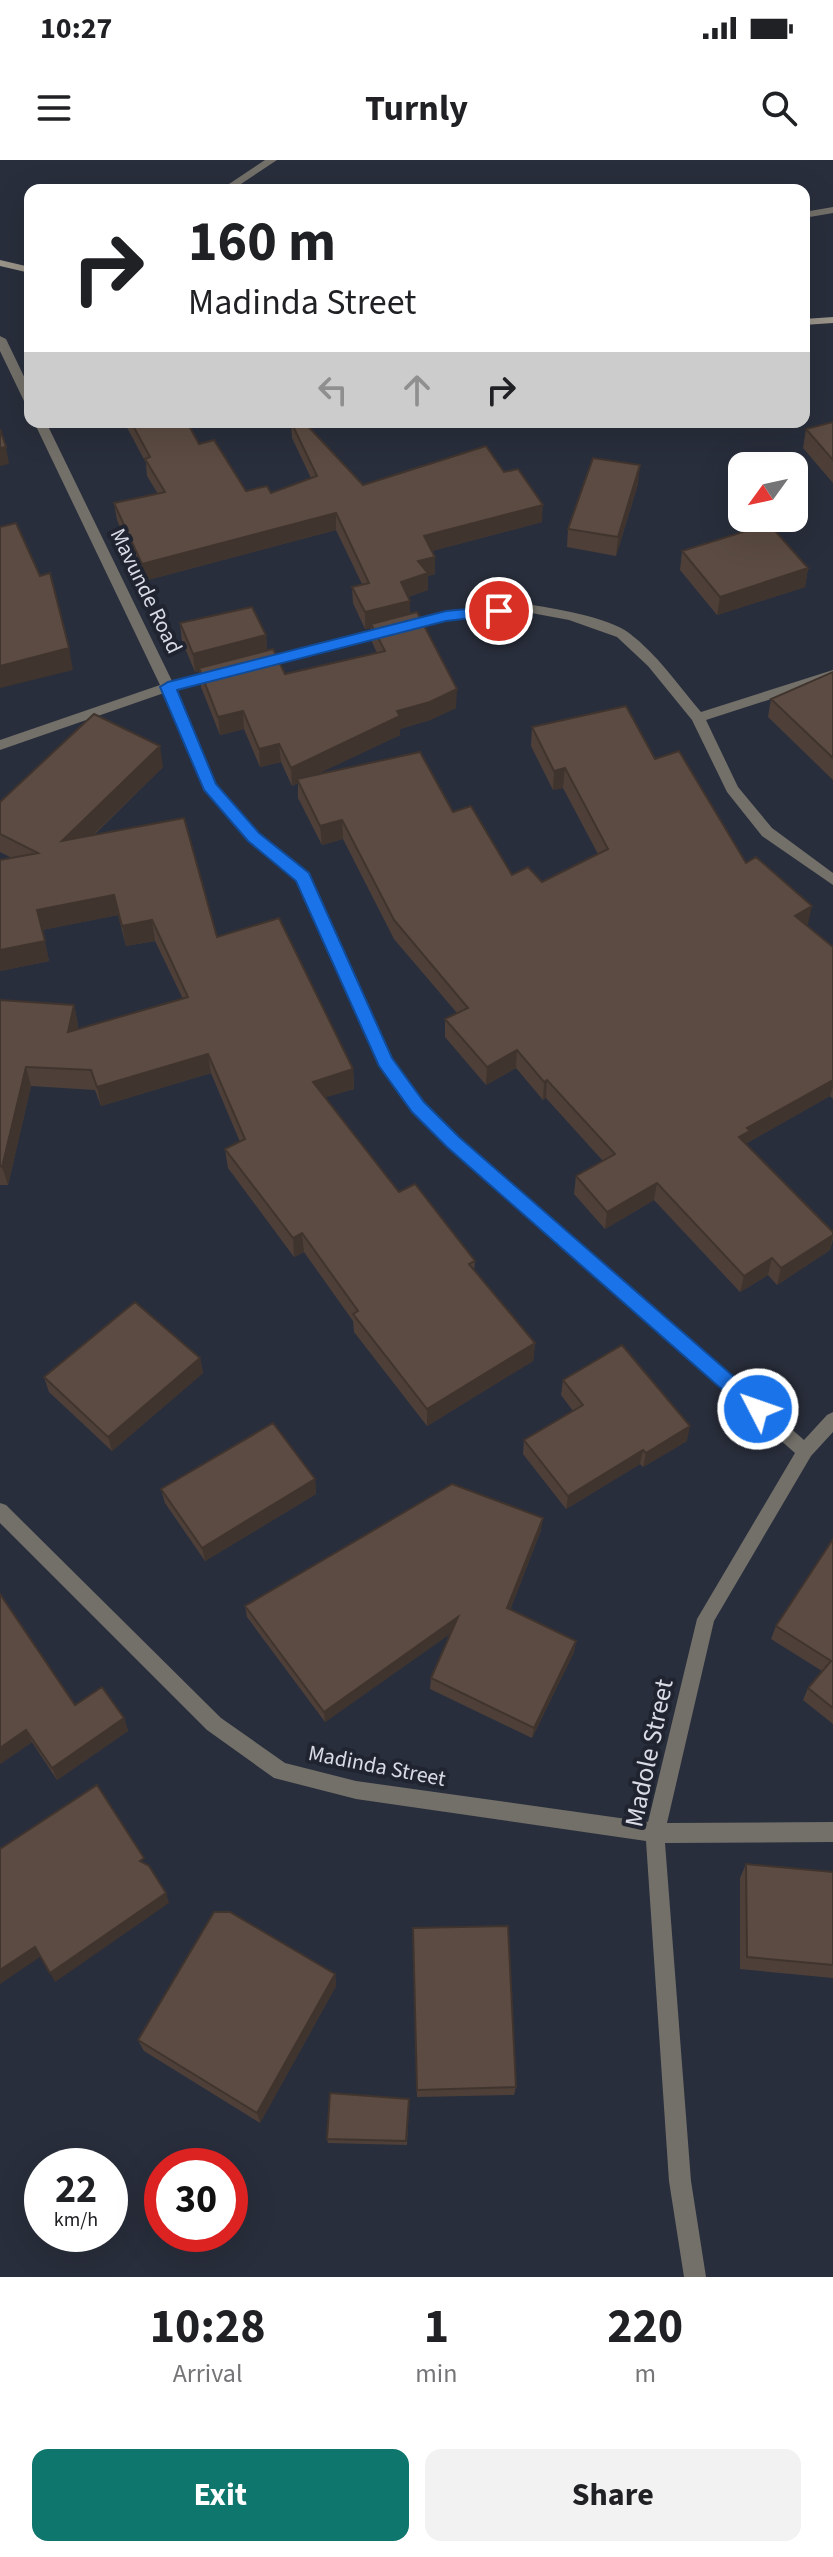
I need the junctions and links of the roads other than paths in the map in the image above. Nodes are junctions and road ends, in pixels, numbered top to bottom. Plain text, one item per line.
1 (272, 160) edge
2 (234, 184) edge
3 (833, 210) edge
4 (810, 214) edge
5 (0, 263) edge
6 (24, 269) edge
7 (833, 320) edge
8 (810, 322) edge
9 (0, 339) edge
10 (24, 389) edge
11 (43, 428) edge
12 (245, 667) edge
13 (230, 671) edge
14 (833, 674) edge
15 (168, 687) junction
16 (698, 718) junction
17 (0, 745) edge
18 (833, 880) edge
19 (833, 1420) edge
20 (805, 1451) junction
21 (0, 1511) edge
22 (833, 1832) edge
23 (655, 1833) junction
24 (695, 2277) edge

1 - 2 street
3 - 4 street
5 - 6 street
7 - 8 street
9 - 10 street
11 - 15 street, Mavunde Road
12 - 16 street
13 - 15 street
14 - 16 street
15 - 17 street
15 - 20 street, Mavunde Road
16 - 18 street
19 - 20 street, Madole Street
20 - 23 street, Madole Street
21 - 23 street, Madinda Street
22 - 23 street, Madinda Street
23 - 24 street, Madole Street

